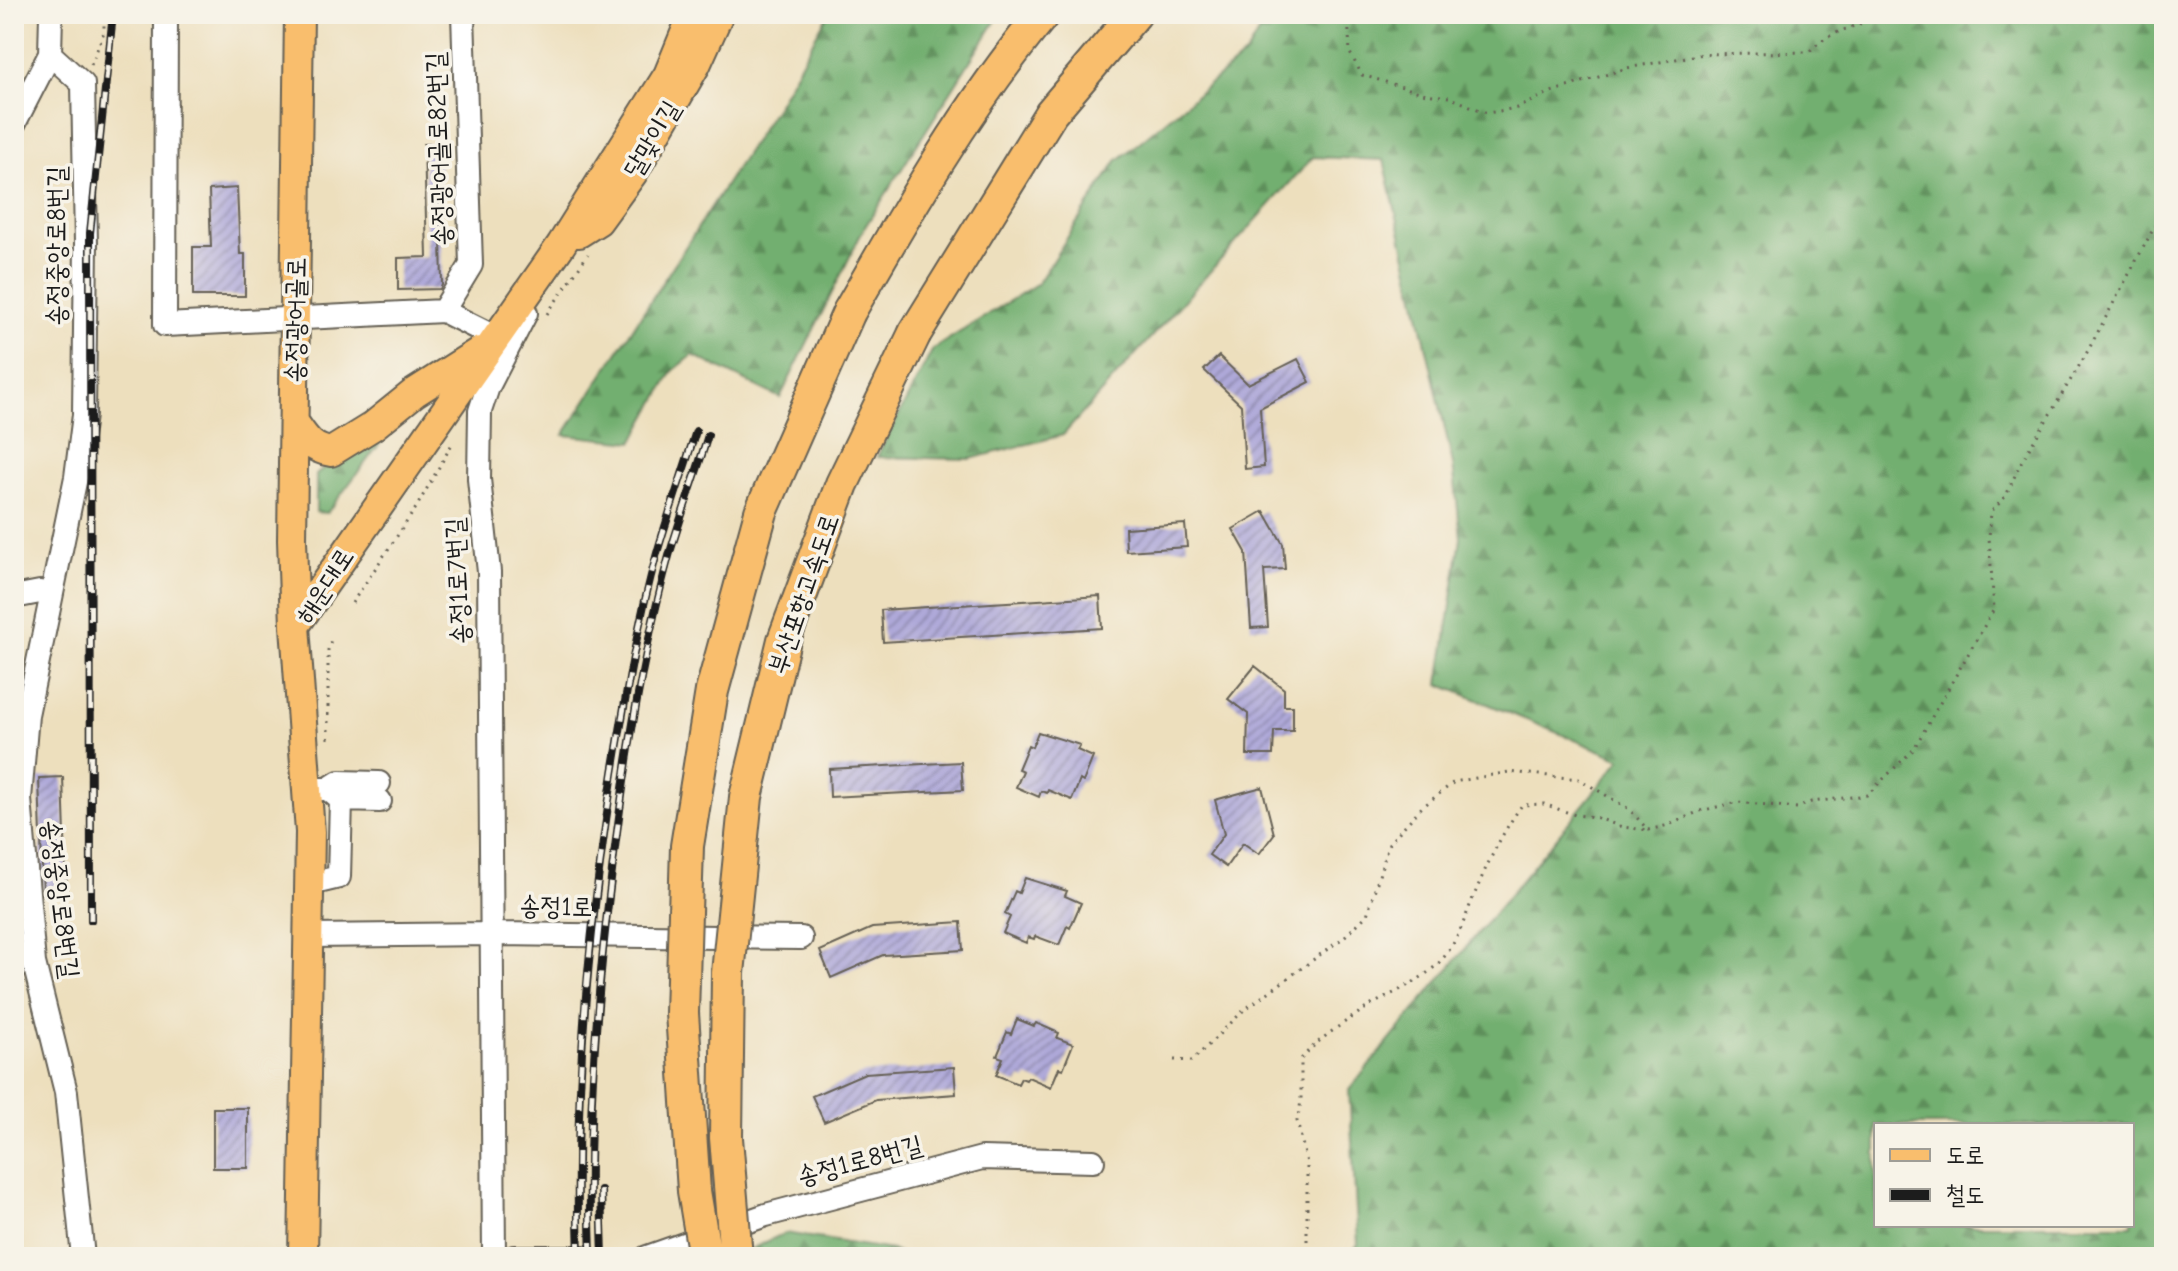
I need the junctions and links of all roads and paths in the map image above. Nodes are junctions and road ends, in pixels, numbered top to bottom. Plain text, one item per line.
1 (51, 14) edge
2 (103, 14) edge
3 (299, 14) edge
4 (463, 14) edge
5 (693, 14) edge
6 (719, 14) edge
7 (1043, 14) edge
8 (1135, 14) edge
9 (1348, 14) edge
10 (1882, 14) edge
11 (166, 15) edge
12 (50, 54) junction
13 (83, 84) junction
14 (14, 124) edge
15 (2164, 209) edge
16 (561, 245) junction
17 (443, 311) junction
18 (296, 319) junction
19 (495, 340) junction
20 (294, 422) junction
21 (454, 440) dead end
22 (51, 594) junction
23 (14, 597) edge
24 (352, 603) dead end
25 (295, 626) junction
26 (332, 636) dead end
27 (328, 749) dead end
28 (379, 792) dead end
29 (325, 793) junction
30 (17, 798) edge
31 (1648, 830) junction
32 (490, 934) junction
33 (310, 936) junction
34 (801, 938) dead end
35 (1174, 1060) dead end
36 (1093, 1161) dead end
37 (83, 1257) edge
38 (303, 1257) edge
39 (494, 1257) edge
40 (514, 1257) edge
41 (586, 1257) edge
42 (647, 1257) edge
43 (705, 1257) edge
44 (736, 1257) edge
45 (1307, 1257) edge

1 - 12 street
2 - 11 path
2 - 13 path
3 - 18 main road, 송정광어골로
4 - 17 street, 송정광어골로82번길
5 - 16 main road, 해운대로
6 - 16 main road, 달맞이길
7 - 43 highway, bridge
8 - 44 highway, 부산포항고속도로, bridge
9 - 10 path
11 - 18 street
12 - 13 street
12 - 14 street
13 - 22 street, 송정중앙로8번길
15 - 31 path
16 - 19 main road, 해운대로
16 - 32 street, 송정1로7번길
17 - 18 street
17 - 19 street
18 - 20 main road, 송정광어골로
19 - 20 main road
19 - 25 main road, 해운대로
20 - 25 main road, 송정광어골로
21 - 24 path
22 - 23 street
22 - 30 street, 송정중앙로8번길
25 - 29 main road, 해운대로
26 - 27 path
28 - 29 street
29 - 33 main road, 해운대로
30 - 37 street, 송정중앙로8번길
31 - 35 path
31 - 45 path
32 - 33 street, 송정1로
32 - 34 street, 송정1로
32 - 39 street
33 - 38 main road, 해운대로
36 - 42 street, 송정1로8번길
40 - 41 street

